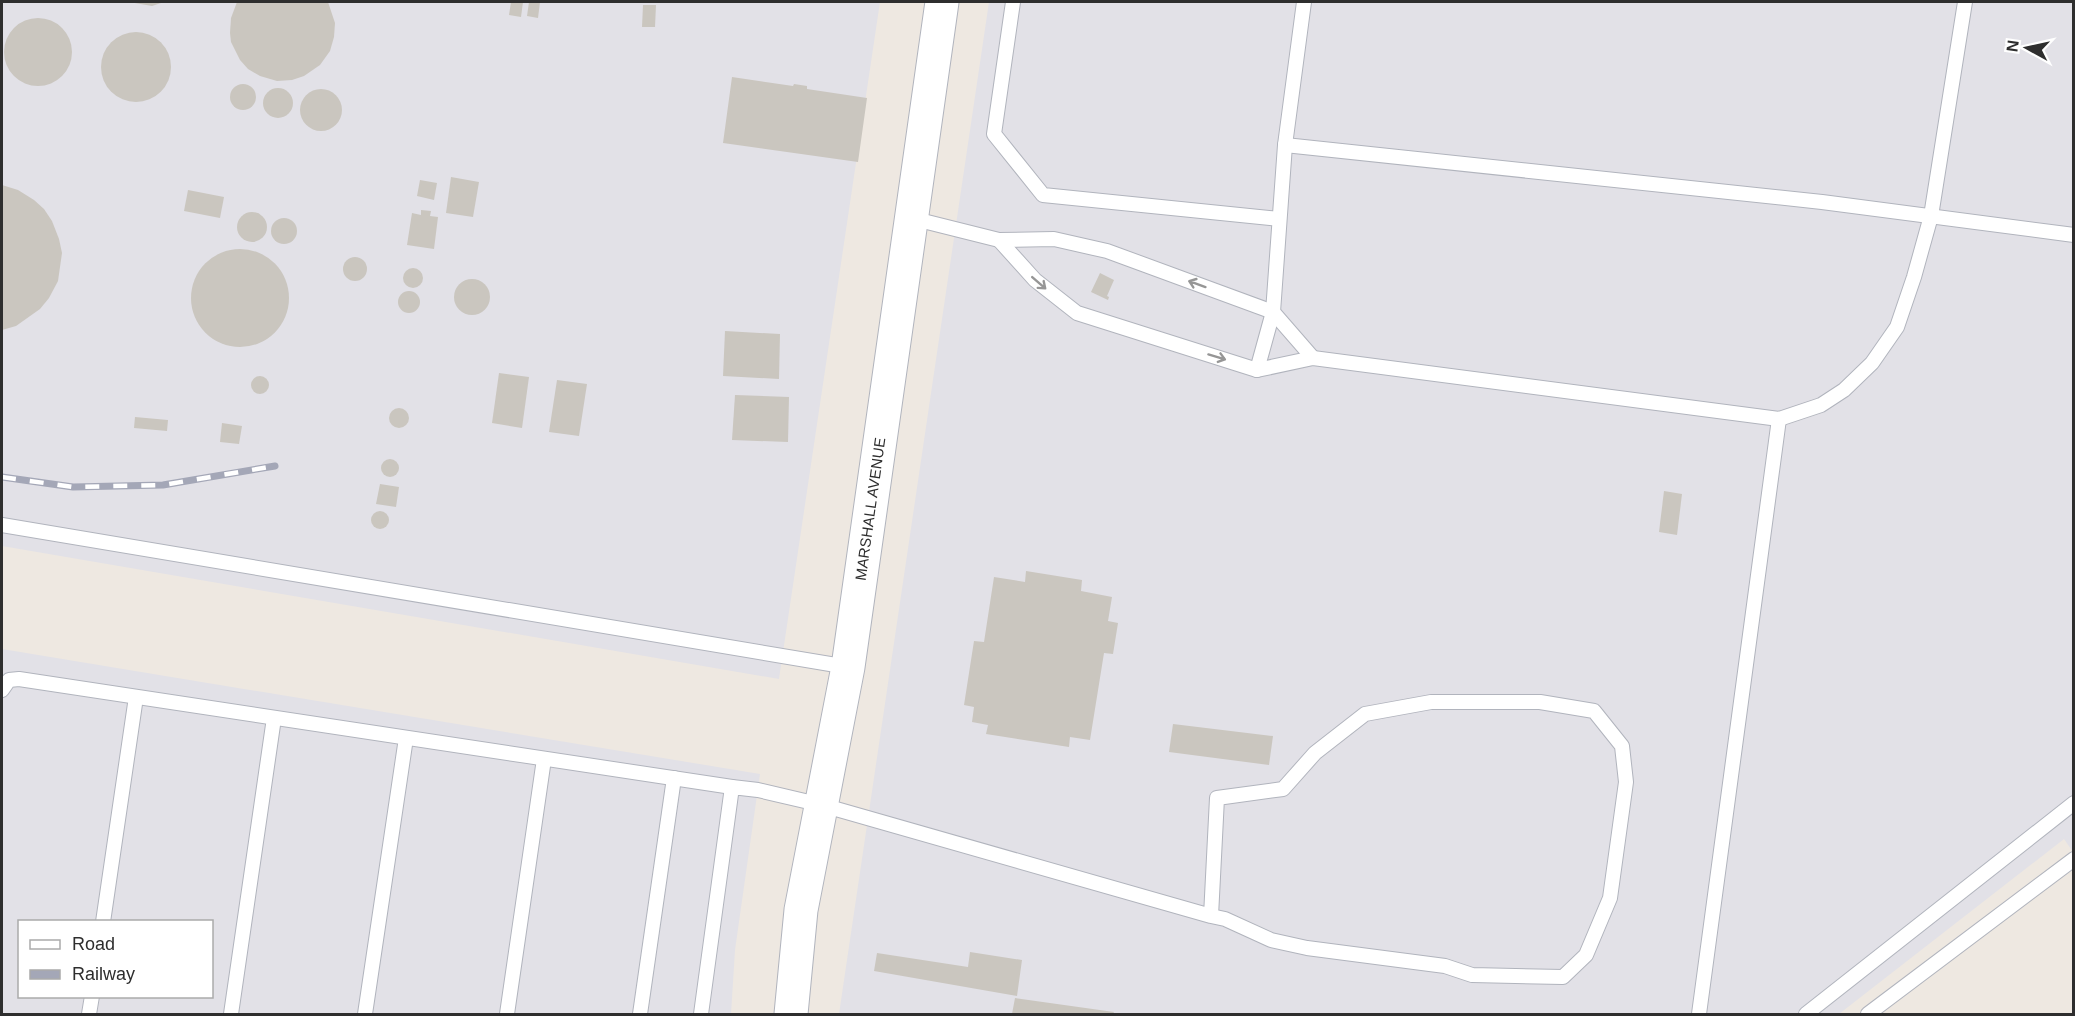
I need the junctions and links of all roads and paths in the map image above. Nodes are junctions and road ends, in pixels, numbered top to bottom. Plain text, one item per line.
1 (942, 2) edge
2 (1013, 2) edge
3 (1304, 2) edge
4 (1965, 2) edge
5 (1285, 146) junction
6 (1931, 216) junction
7 (911, 218) junction
8 (1279, 219) junction
9 (2073, 235) edge
10 (999, 240) junction
11 (1273, 312) junction
12 (1314, 358) junction
13 (1257, 370) junction
14 (1779, 418) junction
15 (2, 525) edge
16 (848, 667) junction
17 (2, 690) edge
18 (136, 697) junction
19 (274, 718) junction
20 (406, 738) junction
21 (544, 759) junction
22 (674, 778) junction
23 (732, 787) junction
24 (2073, 803) edge
25 (822, 805) junction
26 (2073, 859) edge
27 (1211, 916) junction
28 (103, 920) edge
29 (92, 998) edge
30 (89, 1014) edge
31 (231, 1014) edge
32 (365, 1014) edge
33 (507, 1014) edge
34 (640, 1014) edge
35 (701, 1014) edge
36 (791, 1014) edge
37 (1699, 1014) edge
38 (1806, 1014) edge
39 (1868, 1014) edge

1 - 7 street, MARSHALL AVENUE
2 - 8 lane
3 - 5 lane
4 - 6 lane
5 - 6 lane
5 - 8 lane
6 - 9 lane
6 - 14 lane
7 - 10 lane
7 - 16 street, MARSHALL AVENUE
8 - 11 lane
11 -> 10 lane
10 -> 13 lane
11 - 12 lane
11 - 13 lane
12 - 13 lane
12 - 14 lane
14 - 37 lane
15 - 16 lane
16 - 25 street, MARSHALL AVENUE
17 - 18 lane
18 - 19 lane
18 - 28 lane
19 - 20 lane
19 - 31 lane
20 - 21 lane
20 - 32 lane
21 - 22 lane
21 - 33 lane
22 - 23 lane
22 - 34 lane
23 - 25 lane
23 - 35 lane
24 - 38 lane
25 - 27 lane
25 - 36 street, MARSHALL AVENUE
26 - 39 lane
27 - 27 lane
29 - 30 lane

